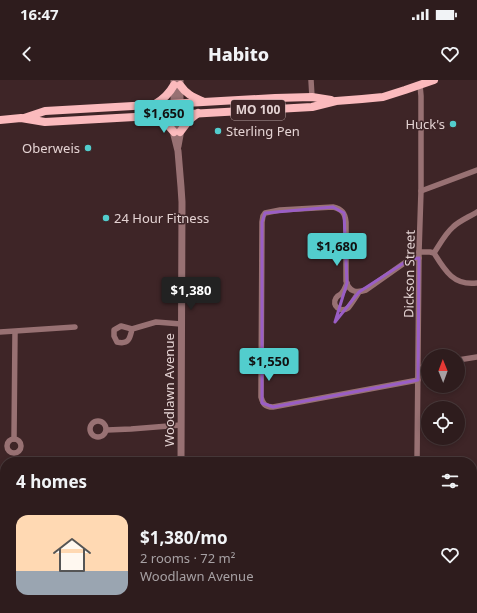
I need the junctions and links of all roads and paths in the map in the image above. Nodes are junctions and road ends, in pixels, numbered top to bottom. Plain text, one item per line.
1 (311, 80) edge
2 (434, 80) edge
3 (177, 83) edge
4 (420, 85) junction
5 (312, 97) junction
6 (336, 101) junction
7 (205, 102) junction
8 (177, 104) junction
9 (154, 105) junction
10 (198, 113) junction
11 (177, 114) junction
12 (153, 116) junction
13 (21, 118) junction
14 (0, 120) edge
15 (177, 132) junction
16 (477, 170) edge
17 (421, 190) junction
18 (477, 212) edge
19 (434, 253) junction
20 (420, 255) junction
21 (346, 283) junction
22 (477, 283) edge
23 (359, 292) junction
24 (181, 324) junction
25 (75, 327) dead end
26 (132, 329) dead end
27 (0, 332) edge
28 (14, 332) junction
29 (477, 357) edge
30 (465, 359) edge
31 (419, 368) joint
32 (418, 380) junction
33 (181, 425) junction
34 (107, 430) dead end
35 (14, 439) dead end
36 (180, 457) edge
37 (417, 457) edge

1 - 5 street
2 - 4 main road, MO 100
3 - 7 main road
3 - 8 street, Woodlawn Avenue
3 - 9 main road
4 - 6 main road, MO 100
4 - 17 street, Dickson Street
5 - 6 main road, MO 100
5 - 7 main road, MO 100
6 - 10 main road, MO 100
7 - 8 main road, MO 100
8 - 9 main road, MO 100
8 - 11 street, Woodlawn Avenue
9 - 13 main road, MO 100
10 - 11 main road, MO 100
10 - 15 main road
11 - 12 main road, MO 100
11 - 15 street, Woodlawn Avenue
12 - 13 main road, MO 100
12 - 15 main road
13 - 14 main road, MO 100
15 - 24 street, Woodlawn Avenue
16 - 17 street
17 - 20 street, Dickson Street
18 - 19 street
19 - 20 street
19 - 22 street
20 - 23 street
20 - 31 street, Dickson Street
21 - 23 street
21 - 23 street
21 - 32 street
24 - 26 street
24 - 33 street, Woodlawn Avenue
25 - 28 street
27 - 28 street
28 - 35 street
29 - 30 street
31 - 32 street, Dickson Street
32 - 37 street, Dickson Street
33 - 34 street
33 - 36 street, Woodlawn Avenue

